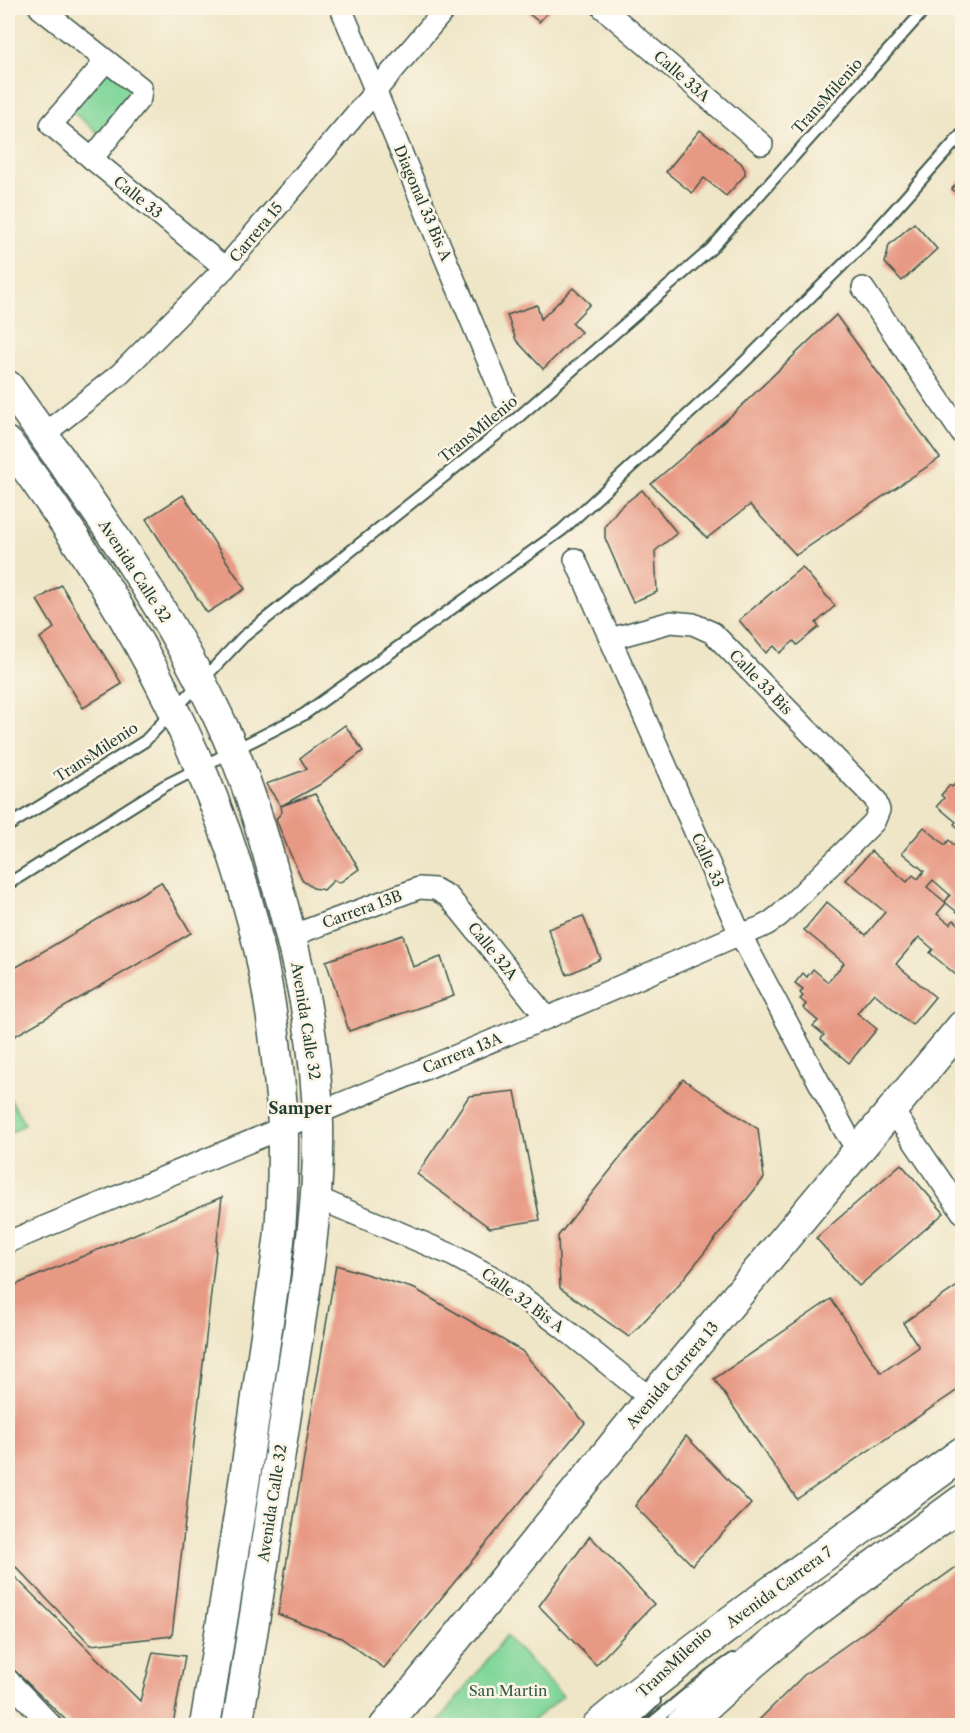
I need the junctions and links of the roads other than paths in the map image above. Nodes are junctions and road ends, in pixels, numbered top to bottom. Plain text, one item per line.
1 (40, 8) edge
2 (341, 8) edge
3 (447, 8) edge
4 (603, 8) edge
5 (926, 8) edge
6 (106, 60) junction
7 (376, 90) junction
8 (963, 134) edge
9 (762, 144) dead end
10 (92, 159) junction
11 (225, 268) junction
12 (863, 288) dead end
13 (8, 386) edge
14 (504, 399) dead end
15 (963, 434) edge
16 (43, 435) junction
17 (11, 453) edge
18 (575, 559) dead end
19 (610, 639) junction
20 (201, 682) junction
21 (174, 710) junction
22 (233, 751) junction
23 (200, 768) junction
24 (879, 810) joint
25 (8, 826) edge
26 (8, 884) edge
27 (435, 889) joint
28 (740, 934) junction
29 (291, 936) junction
30 (547, 1018) junction
31 (963, 1026) edge
32 (893, 1111) junction
33 (318, 1113) junction
34 (283, 1129) junction
35 (859, 1152) junction
36 (315, 1197) junction
37 (963, 1212) edge
38 (8, 1242) edge
39 (651, 1399) junction
40 (963, 1454) edge
41 (963, 1502) edge
42 (766, 1596) junction
43 (790, 1630) junction
44 (688, 1670) dead end
45 (8, 1680) edge
46 (663, 1694) dead end
47 (52, 1725) edge
48 (205, 1725) edge
49 (237, 1725) edge
50 (385, 1725) edge
51 (598, 1725) edge
52 (628, 1725) edge
53 (648, 1725) edge
54 (682, 1725) edge

1 - 6 street
2 - 7 street, Diagonal 33 Bis A
3 - 7 street, Carrera 15
4 - 9 street, Calle 33A
5 - 20 lane, TransMilenio
6 - 10 street
6 - 10 street, Calle 33
7 - 11 street, Carrera 15
7 - 14 street, Diagonal 33 Bis A
8 - 22 lane
10 - 11 street, Calle 33
11 - 16 street, Carrera 15
12 - 15 street
13 - 16 main road, Avenida Calle 32
16 - 20 main road, Avenida Calle 32
17 - 21 main road, Avenida Calle 32
18 - 19 street, Calle 33
19 - 24 street, Calle 33 Bis
19 - 28 street, Calle 33
20 - 21 lane, TransMilenio
20 - 22 main road, Avenida Calle 32
21 - 23 main road, Avenida Calle 32
21 - 25 lane, TransMilenio
22 - 23 lane
22 - 29 main road, Avenida Calle 32
23 - 26 lane
23 - 34 main road, Avenida Calle 32
24 - 28 street, Carrera 13A
27 - 29 street, Carrera 13B
27 - 30 street, Calle 32A
28 - 30 street, Carrera 13A
28 - 35 street, Calle 33
29 - 33 main road, Avenida Calle 32
30 - 33 street, Carrera 13A
31 - 32 main road, Avenida Carrera 13
32 - 35 main road, Avenida Carrera 13
32 - 37 street
33 - 34 street, Carrera 13A
33 - 36 main road, Avenida Calle 32
34 - 38 street, Carrera 13A
34 - 48 main road, Avenida Calle 32
35 - 39 main road, Avenida Carrera 13
36 - 39 street, Calle 32 Bis A
36 - 49 main road, Avenida Calle 32
39 - 50 main road, Avenida Carrera 13
40 - 42 main road, Avenida Carrera 7
41 - 43 main road
42 - 44 lane, TransMilenio
42 - 51 main road, Avenida Carrera 7
43 - 53 lane, TransMilenio
43 - 54 main road
45 - 47 street
46 - 52 lane, TransMilenio

